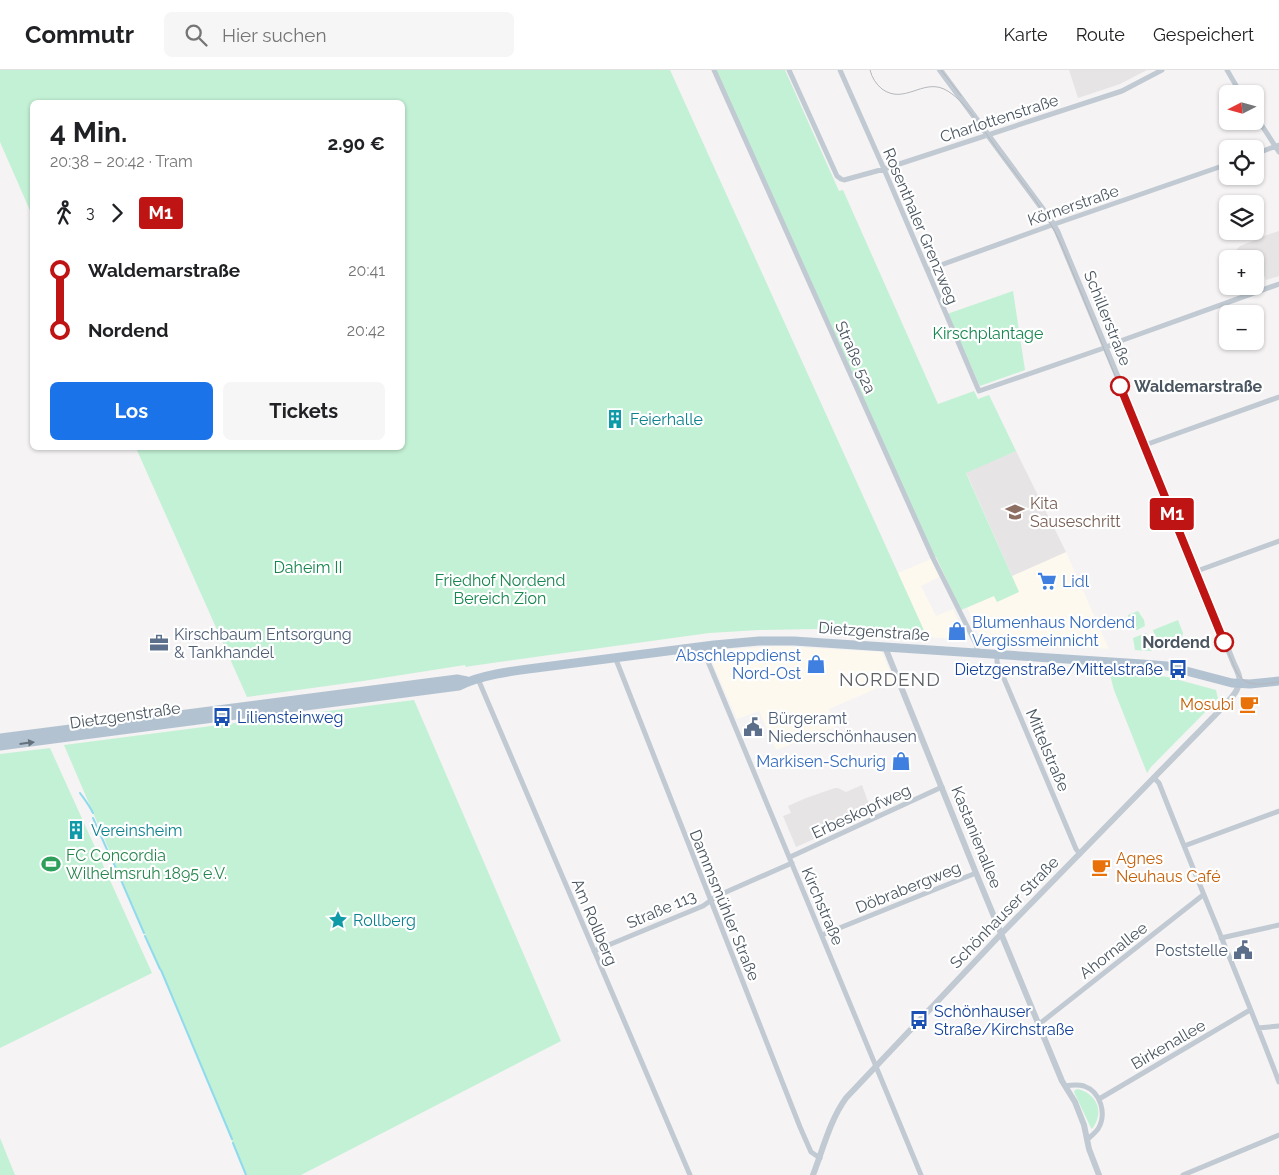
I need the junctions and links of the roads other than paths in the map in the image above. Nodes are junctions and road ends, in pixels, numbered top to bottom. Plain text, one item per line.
1 (714, 70) edge
2 (789, 70) edge
3 (840, 70) edge
4 (940, 70) edge
5 (1162, 70) edge
6 (1227, 70) edge
7 (1236, 85) edge
8 (1264, 127) edge
9 (988, 135) junction
10 (1277, 145) edge
11 (1264, 150) edge
12 (1279, 152) edge
13 (1219, 167) edge
14 (884, 169) junction
15 (1054, 224) junction
16 (927, 270) junction
17 (1279, 284) edge
18 (1106, 347) junction
19 (1279, 397) edge
20 (1145, 445) junction
21 (1279, 541) edge
22 (1197, 571) junction
23 (702, 646) junction
24 (885, 647) junction
25 (976, 653) junction
26 (997, 654) junction
27 (614, 657) junction
28 (478, 679) junction
29 (1279, 681) edge
30 (1239, 684) junction
31 (53, 736) junction
32 (0, 738) edge
33 (0, 746) edge
34 (1154, 778) junction
35 (942, 787) junction
36 (1279, 811) edge
37 (1184, 846) junction
38 (1080, 854) junction
39 (790, 857) junction
40 (792, 863) junction
41 (976, 874) junction
42 (1203, 896) junction
43 (710, 901) junction
44 (1279, 925) edge
45 (1001, 934) junction
46 (822, 936) junction
47 (1221, 938) junction
48 (594, 951) junction
49 (1250, 1010) junction
50 (1038, 1024) junction
51 (1279, 1026) edge
52 (1258, 1028) junction
53 (875, 1066) junction
54 (1279, 1082) edge
55 (1065, 1086) junction
56 (1099, 1099) junction
57 (1279, 1135) edge
58 (1087, 1140) junction
59 (820, 1158) junction
60 (690, 1175) edge
61 (813, 1175) edge
62 (921, 1175) edge
63 (1099, 1175) edge
64 (1183, 1175) edge

1 - 25 street, Straße 52a
2 - 14 street, Charlottenstraße
3 - 14 street, Rosenthaler Grenzweg
4 - 9 street, Schillerstraße
5 - 9 street, Charlottenstraße
6 - 7 street
8 - 10 street
9 - 14 street, Charlottenstraße
9 - 15 street, Schillerstraße
10 - 11 street
10 - 12 street
13 - 15 street, Körnerstraße
14 - 16 street, Rosenthaler Grenzweg
15 - 16 street, Körnerstraße
15 - 18 street, Schillerstraße
16 - 18 street, Rosenthaler Grenzweg
17 - 18 street
18 - 20 street, Schillerstraße
19 - 20 street
20 - 22 street, Schillerstraße
21 - 22 street
22 - 30 street, Schillerstraße
23 - 24 main road, Dietzgenstraße
23 - 27 main road, Dietzgenstraße
23 - 39 street, Kirchstraße
24 - 25 main road, Dietzgenstraße
24 - 35 street, Kastanienallee
25 - 26 main road, Dietzgenstraße
26 - 30 main road, Dietzgenstraße
26 - 38 street, Mittelstraße
27 - 28 main road, Dietzgenstraße
27 - 43 street, Dammsmühler Straße
28 - 31 main road, Dietzgenstraße
28 - 48 street, Am Rollberg
29 - 30 main road, Dietzgenstraße
30 - 34 street, Schönhauser Straße
31 - 32 main road, Dietzgenstraße
33 -> 31 main road, Dietzgenstraße
34 - 37 street
34 - 38 street, Schönhauser Straße
35 - 39 street, Erbeskopfweg
35 - 41 street, Kastanienallee
36 - 37 street
37 - 42 street
38 - 45 street, Schönhauser Straße
39 - 40 street, Kirchstraße
40 - 43 street, Straße 113
40 - 46 street, Kirchstraße
41 - 45 street, Kastanienallee
41 - 46 street, Döbrabergweg
42 - 47 street
42 - 50 street, Ahornallee
43 - 48 street, Straße 113
43 - 59 street, Dammsmühler Straße
44 - 47 street
45 - 50 street, Kastanienallee
45 - 53 street, Schönhauser Straße
46 - 53 street, Kirchstraße
47 - 49 street
48 - 60 street, Am Rollberg
49 - 52 street
49 - 56 street, Birkenallee
50 - 55 street, Kastanienallee
51 - 52 street
52 - 54 street
53 - 59 street, Schönhauser Straße
53 - 62 street, Kirchstraße
55 - 56 street
55 - 58 street, Kastanienallee
56 - 58 street
57 - 64 street
58 - 63 street, Kastanienallee
59 - 61 street, Schönhauser Straße

